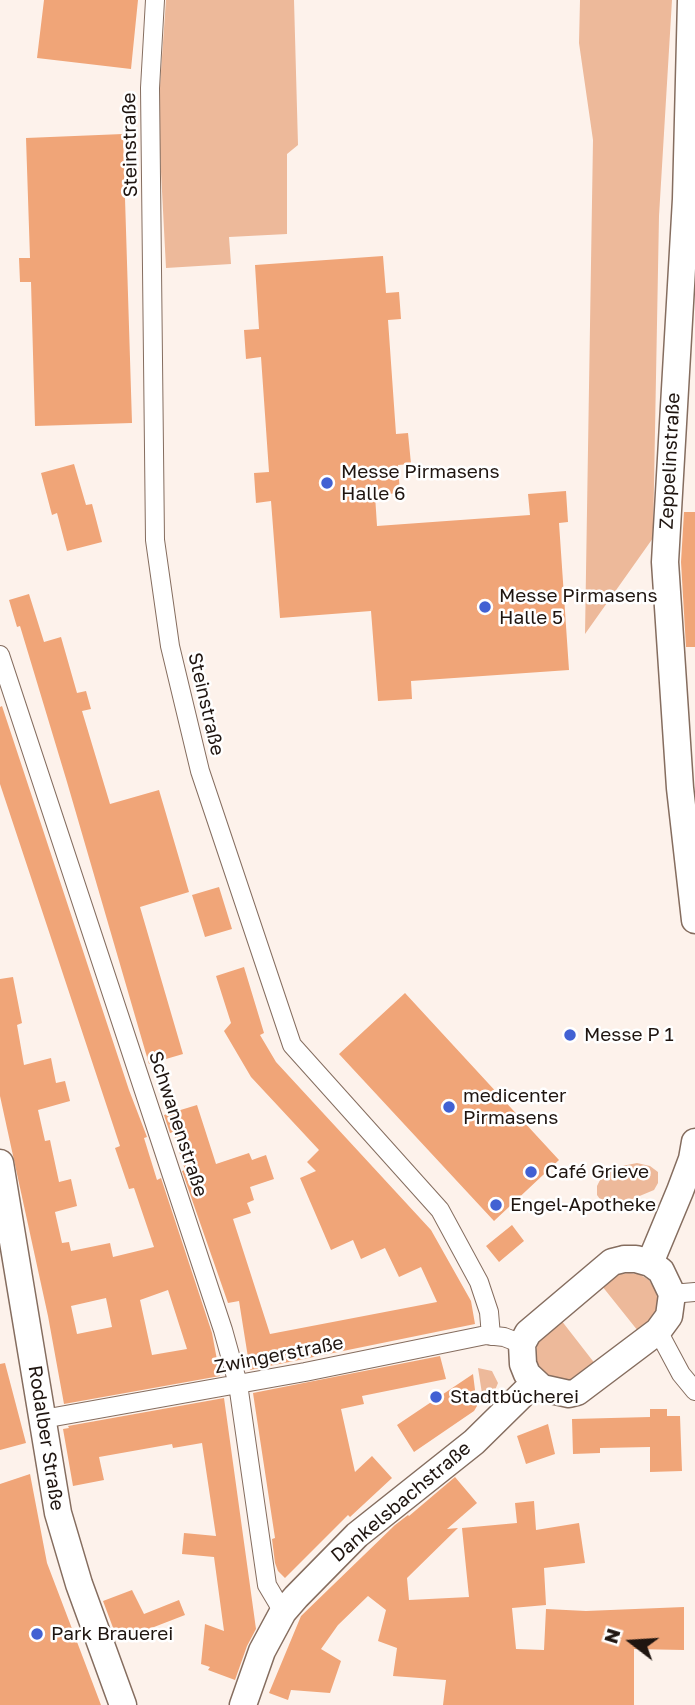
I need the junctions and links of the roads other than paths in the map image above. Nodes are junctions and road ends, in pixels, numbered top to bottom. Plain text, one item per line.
1 (155, 0) edge
2 (691, 0) edge
3 (0, 655) edge
4 (695, 920) edge
5 (695, 1142) edge
6 (0, 1163) edge
7 (650, 1264) junction
8 (684, 1293) edge
9 (658, 1331) junction
10 (491, 1336) junction
11 (522, 1344) junction
12 (535, 1382) junction
13 (238, 1384) junction
14 (695, 1391) edge
15 (43, 1419) junction
16 (284, 1612) junction
17 (124, 1705) edge
18 (243, 1705) edge

1 - 10 street, Steinstraße
2 - 4 street, Zeppelinstraße
3 - 13 street, Schwanenstraße
5 - 7 street
6 - 15 street, Rodalber Straße
7 - 8 street
7 - 11 street
8 - 9 street
9 - 12 street
9 - 14 street
10 - 11 street, Zwingerstraße
10 - 13 street, Zwingerstraße
11 - 12 street
12 - 16 street, Dankelsbachstraße
13 - 15 street, Zwingerstraße
13 - 16 street, Schwanenstraße
15 - 17 street, Rodalber Straße
16 - 18 street, Dankelsbachstraße

